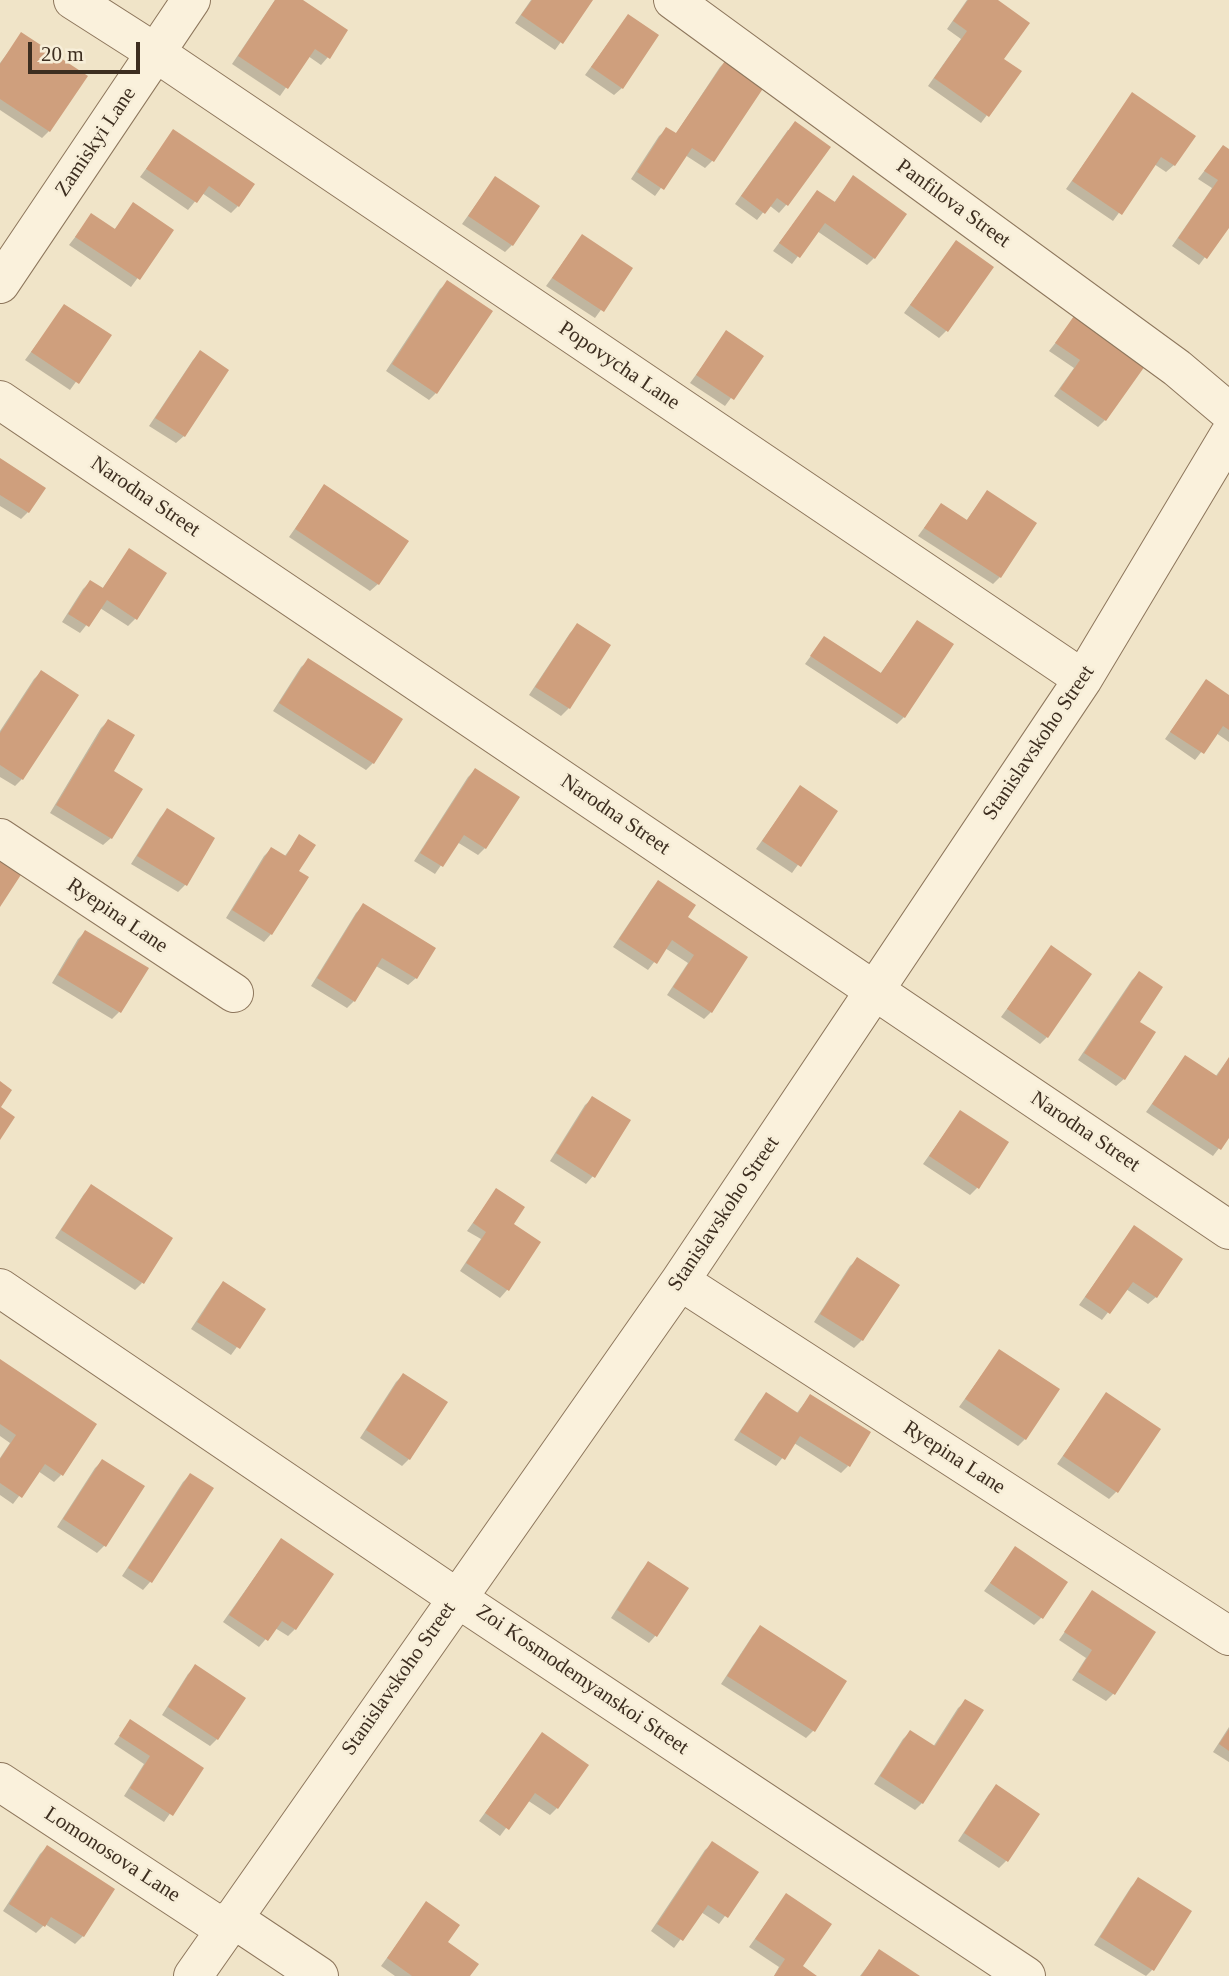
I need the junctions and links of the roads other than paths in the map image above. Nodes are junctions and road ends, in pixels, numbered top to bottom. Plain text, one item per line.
1 (73, 0) edge
2 (191, 0) edge
3 (673, 0) edge
4 (156, 53) junction
5 (0, 285) edge
6 (0, 400) edge
7 (1229, 412) edge
8 (1229, 435) edge
9 (1083, 679) junction
10 (0, 838) edge
11 (874, 989) junction
12 (234, 993) dead end
13 (1229, 1230) edge
14 (680, 1282) junction
15 (0, 1288) edge
16 (457, 1598) junction
17 (1229, 1636) edge
18 (0, 1782) edge
19 (228, 1923) junction
20 (192, 1976) edge
21 (319, 1976) edge
22 (1026, 1976) edge

1 - 4 street, Popovycha Lane
2 - 4 street, Zamiskyi Lane
3 - 7 street, Panfilova Street
4 - 5 street, Zamiskyi Lane
4 - 9 street, Popovycha Lane
6 - 11 street, Narodna Street
8 - 9 street, Stanislavskoho Street
9 - 11 street, Stanislavskoho Street
10 - 12 street, Ryepina Lane
11 - 13 street, Narodna Street
11 - 14 street, Stanislavskoho Street
14 - 16 street, Stanislavskoho Street
14 - 17 street, Ryepina Lane
15 - 16 street, Zoi Kosmodemyanskoi Street
16 - 19 street, Stanislavskoho Street
16 - 22 street, Zoi Kosmodemyanskoi Street
18 - 19 street, Lomonosova Lane
19 - 20 street, Stanislavskoho Street
19 - 21 street, Lomonosova Lane

